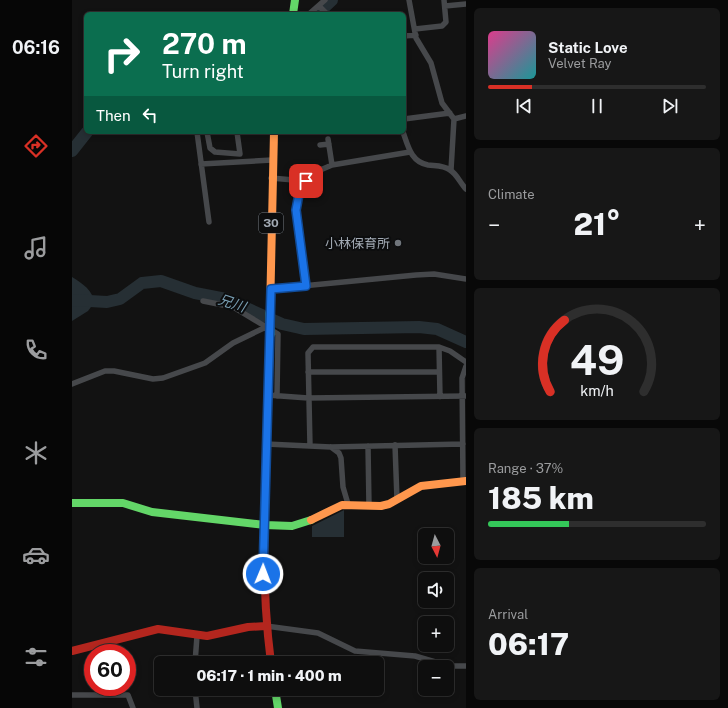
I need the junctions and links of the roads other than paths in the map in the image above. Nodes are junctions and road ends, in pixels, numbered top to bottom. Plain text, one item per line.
1 (295, 0) edge
2 (325, 0) edge
3 (409, 0) edge
4 (444, 3) edge
5 (466, 4) edge
6 (320, 6) junction
7 (292, 12) edge
8 (312, 12) edge
9 (326, 12) edge
10 (415, 32) junction
11 (406, 35) edge
12 (450, 113) junction
13 (466, 116) edge
14 (406, 119) edge
15 (454, 119) junction
16 (198, 134) edge
17 (207, 134) edge
18 (237, 134) edge
19 (274, 134) edge
20 (405, 134) edge
21 (320, 144) dead end
22 (410, 152) junction
23 (272, 160) junction
24 (201, 164) junction
25 (332, 165) junction
26 (451, 170) junction
27 (271, 178) junction
28 (306, 181) junction
29 (466, 189) edge
30 (209, 222) dead end
31 (466, 279) edge
32 (306, 286) junction
33 (271, 289) junction
34 (203, 301) dead end
35 (268, 331) junction
36 (439, 347) junction
37 (466, 362) edge
38 (466, 366) edge
39 (308, 372) junction
40 (439, 372) junction
41 (72, 384) edge
42 (272, 395) junction
43 (464, 396) edge
44 (440, 397) junction
45 (308, 398) junction
46 (266, 444) junction
47 (463, 444) junction
48 (395, 445) junction
49 (310, 446) junction
50 (368, 446) junction
51 (331, 447) junction
52 (464, 481) edge
53 (397, 500) junction
54 (72, 503) edge
55 (348, 504) junction
56 (369, 506) junction
57 (265, 525) junction
58 (266, 626) junction
59 (197, 636) junction
60 (72, 651) edge
61 (196, 656) edge
62 (270, 656) edge
63 (466, 666) edge
64 (72, 694) edge
65 (196, 696) edge
66 (276, 696) edge
67 (132, 708) edge
68 (197, 708) edge
69 (278, 708) edge

1 - 7 street
2 - 6 street
3 - 10 street
4 - 5 street
4 - 10 street
6 - 8 street
6 - 9 street
10 - 11 street
10 - 12 street
12 - 14 street
12 - 15 street
13 - 15 street
15 - 26 street
16 - 24 street
17 - 18 street
19 - 23 street, 30
20 - 22 street
21 - 25 street
22 - 25 street
22 - 26 street
23 - 24 street
23 - 27 street, 30
24 - 30 street
25 - 28 street
26 - 29 street
27 - 28 street
27 - 33 street, 30
28 - 32 street
31 - 32 street
32 - 33 street
33 - 35 street, 30, bridge
34 - 35 street
35 - 41 street
35 - 42 street, 30
36 - 37 street
36 - 39 street
36 - 40 street
38 - 43 street
39 - 40 street
39 - 45 street
40 - 44 street
42 - 45 street
42 - 46 street, 30
43 - 44 street
43 - 47 street
44 - 45 street
45 - 49 street
46 - 49 street
46 - 57 street, 30
47 - 48 street
47 - 52 street
48 - 50 street
48 - 53 street
49 - 51 street
50 - 51 street
50 - 56 street
51 - 55 street
52 - 53 street
53 - 56 street
54 - 57 street
55 - 56 street
55 - 57 street
57 - 58 street, 30
58 - 59 street
58 - 62 street, 30
58 - 63 street
59 - 60 street
59 - 61 street
64 - 67 street
65 - 68 street
66 - 69 street

